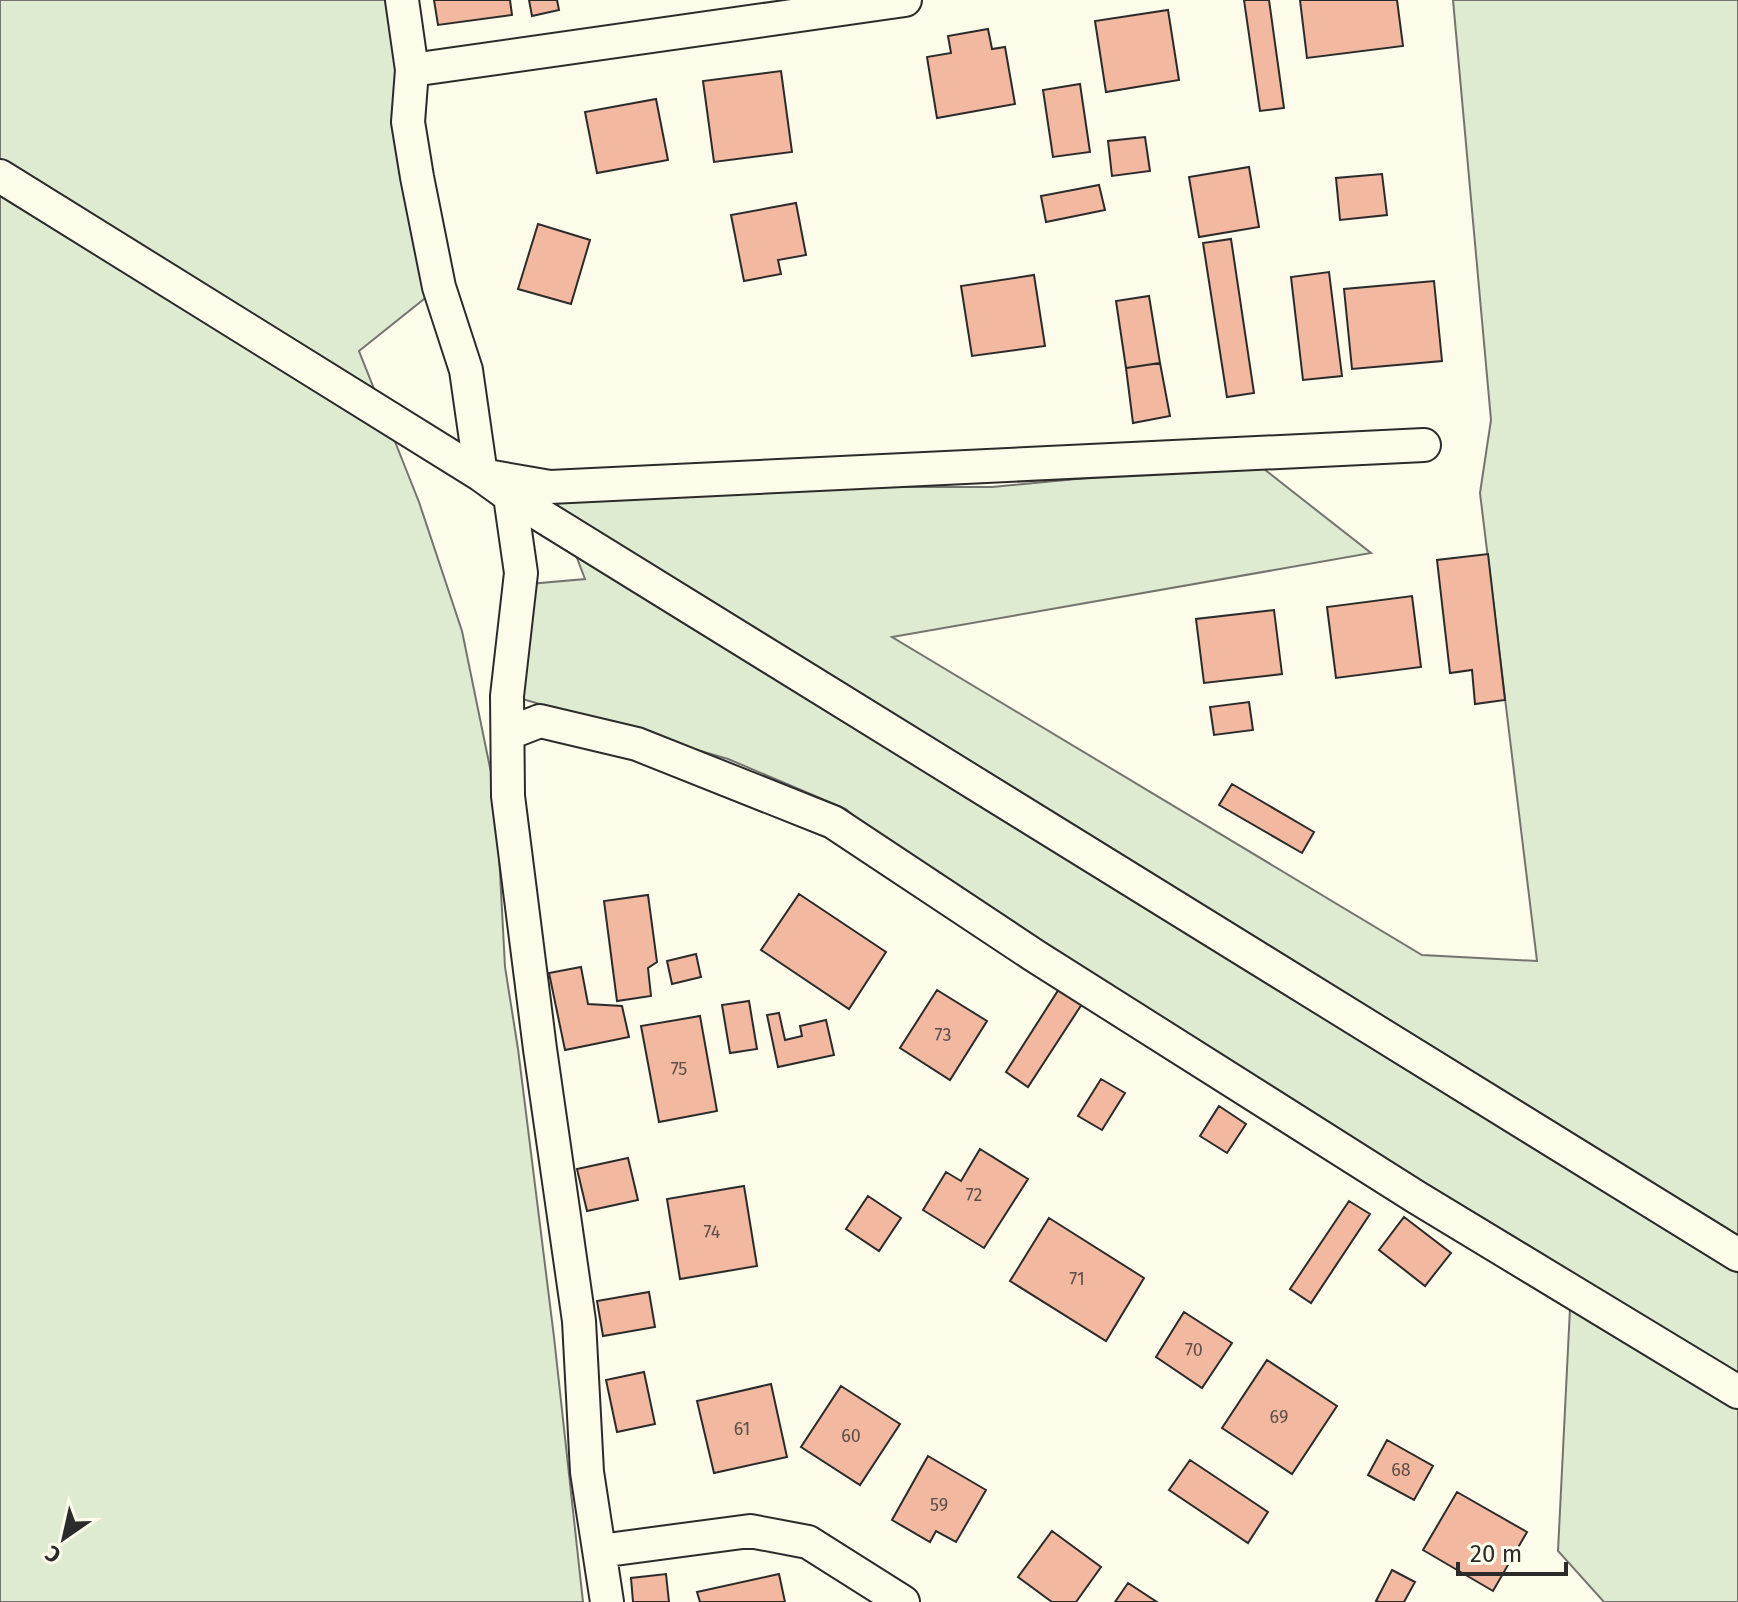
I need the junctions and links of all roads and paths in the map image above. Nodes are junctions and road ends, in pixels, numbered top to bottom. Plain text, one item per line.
1 (402, 0) edge
2 (905, 0) edge
3 (817, 6) edge
4 (412, 70) junction
5 (0, 176) edge
6 (1424, 445) dead end
7 (481, 475) junction
8 (510, 496) junction
9 (509, 733) junction
10 (1738, 1255) edge
11 (1738, 1392) edge
12 (600, 1551) junction
13 (607, 1602) edge
14 (903, 1602) edge

1 - 4 street
2 - 3 street
3 - 4 street
4 - 7 street
5 - 7 street
6 - 7 street
7 - 8 street
8 - 9 street
8 - 10 street
9 - 11 street
9 - 12 street
12 - 13 street
12 - 14 street

